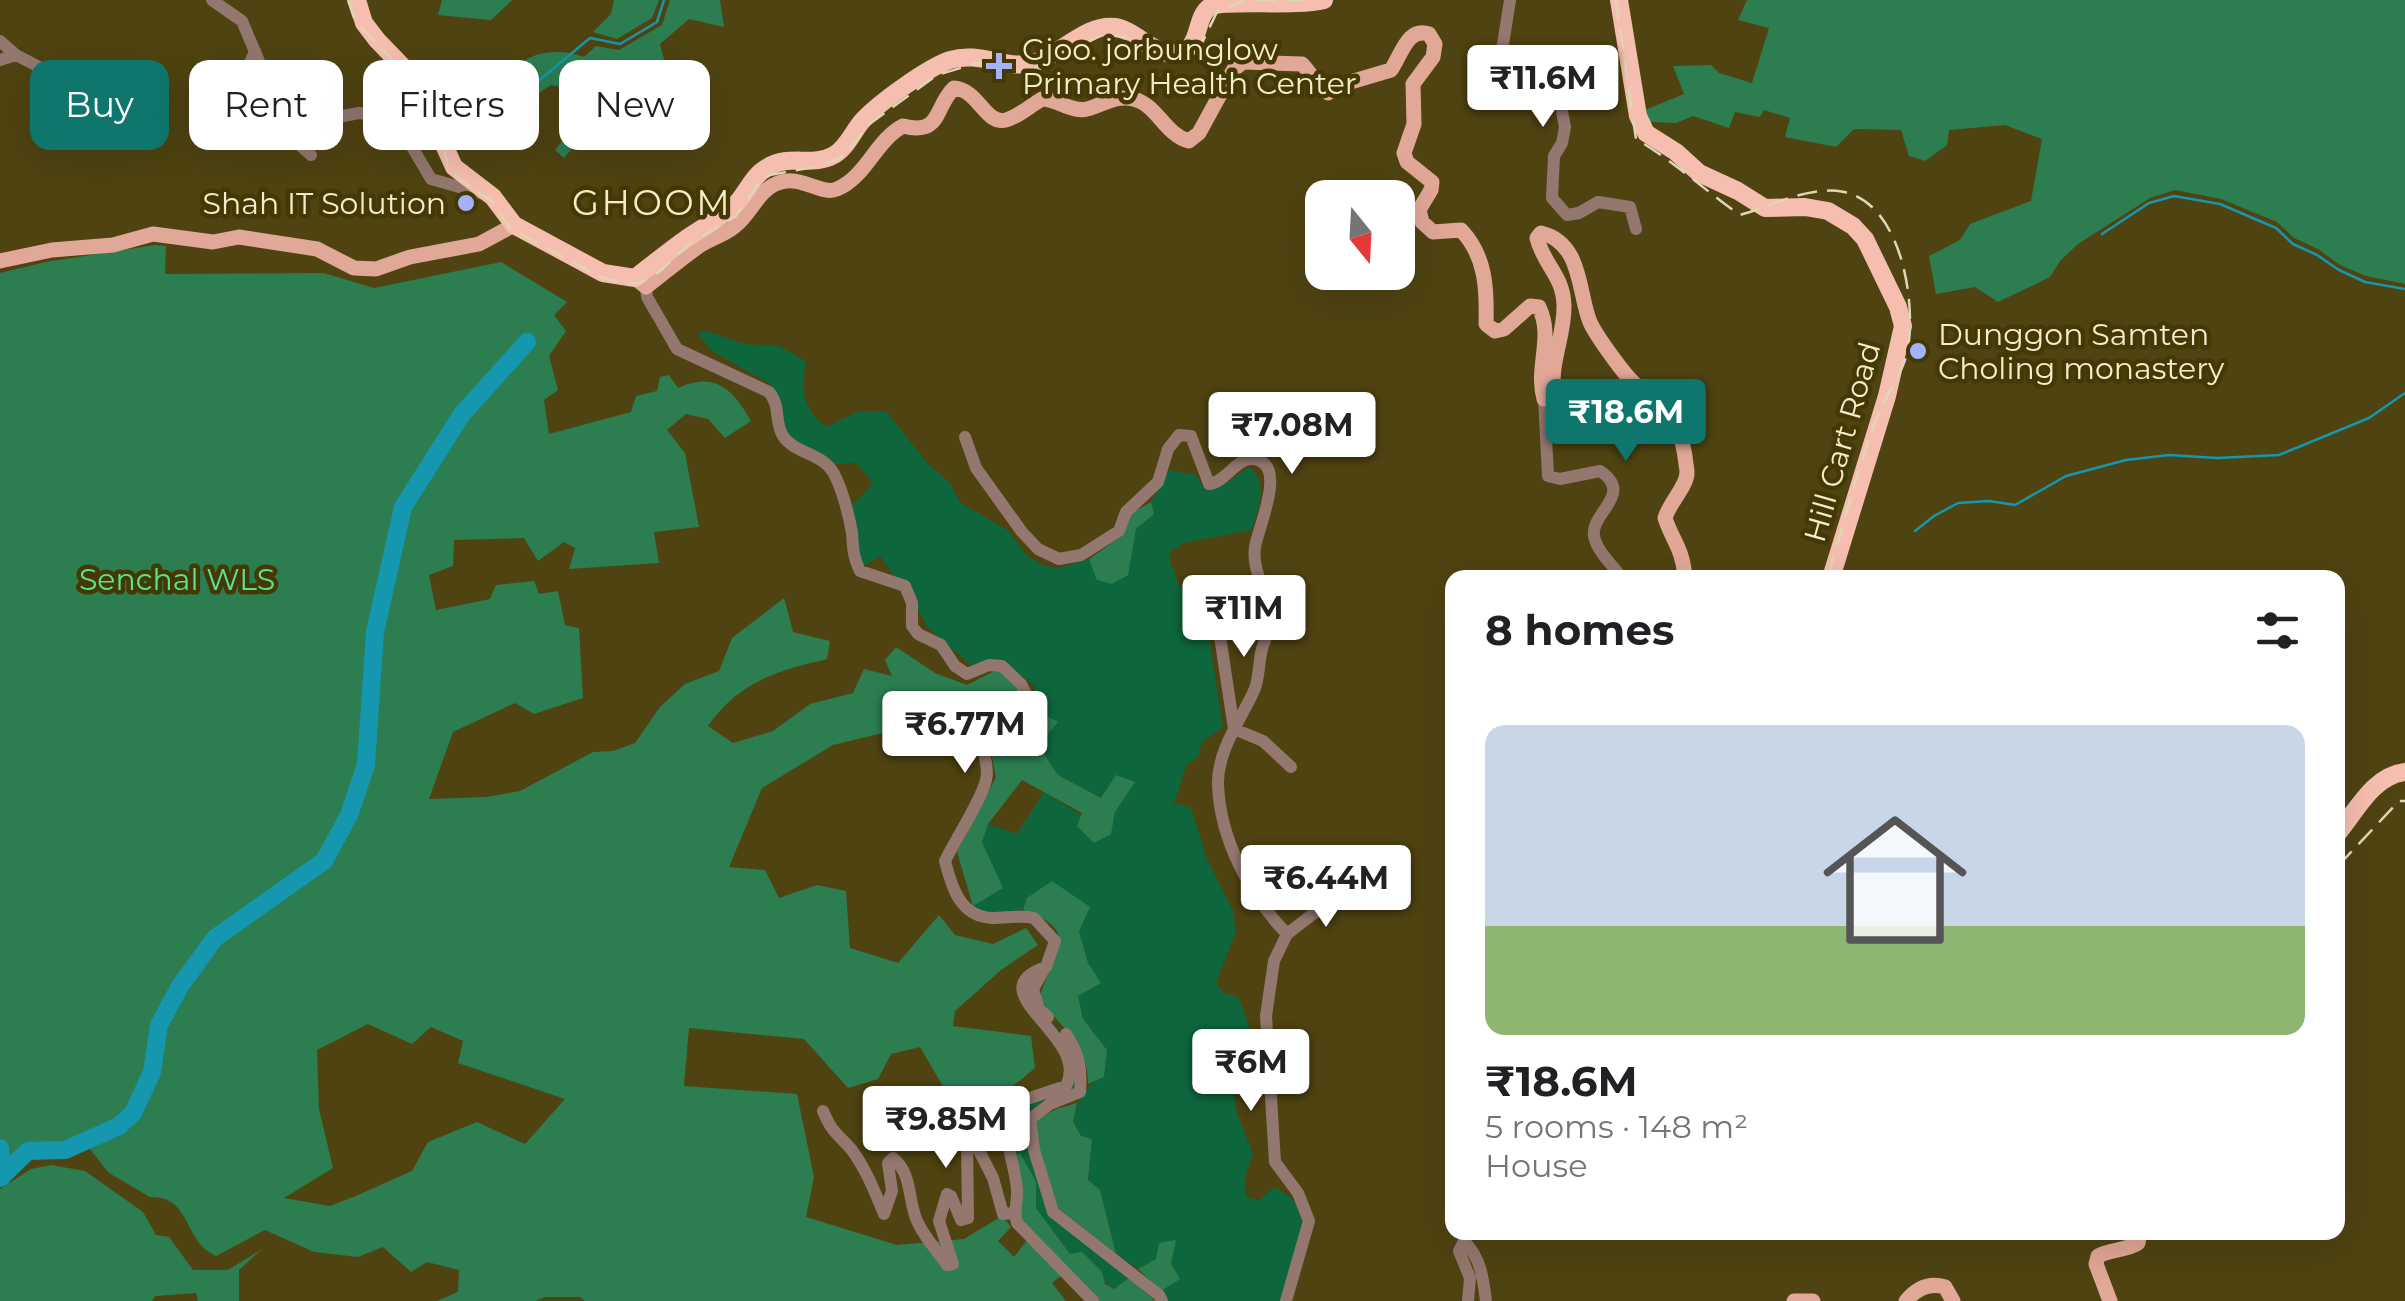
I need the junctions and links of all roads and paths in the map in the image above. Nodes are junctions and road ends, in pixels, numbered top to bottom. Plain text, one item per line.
1 (212, 0) edge
2 (357, 0) edge
3 (1324, 0) edge
4 (1510, 0) edge
5 (1618, 0) edge
6 (1235, 1) edge
7 (0, 41) edge
8 (255, 52) junction
9 (16, 55) junction
10 (0, 60) edge
11 (251, 60) edge
12 (30, 62) edge
13 (305, 150) edge
14 (311, 156) dead end
15 (493, 197) junction
16 (514, 225) junction
17 (1636, 229) dead end
18 (0, 261) edge
19 (640, 282) junction
20 (1544, 399) junction
21 (965, 437) dead end
22 (1616, 570) edge
23 (1684, 570) edge
24 (1834, 570) edge
25 (1209, 599) dead end
26 (1234, 729) junction
27 (1291, 767) dead end
28 (2405, 772) edge
29 (2345, 824) edge
30 (1345, 896) dead end
31 (1288, 934) junction
32 (1046, 967) junction
33 (823, 1110) dead end
34 (1014, 1213) junction
35 (1460, 1240) edge
36 (2139, 1240) edge
37 (1093, 1301) edge
38 (1162, 1301) edge
39 (1286, 1301) edge
40 (1468, 1301) edge
41 (1486, 1301) edge
42 (1794, 1301) edge
43 (1813, 1301) edge
44 (1906, 1301) edge
45 (1953, 1301) edge
46 (2110, 1301) edge

1 - 8 street
2 - 15 highway
3 - 6 highway
4 - 17 street
5 - 24 highway, Hill Cart Road
6 - 19 highway
7 - 9 street
8 - 11 street
8 - 15 street
9 - 10 street
9 - 12 street
13 - 14 street
15 - 16 highway
16 - 18 main road
16 - 19 highway
19 - 20 main road
19 - 32 street
20 - 22 street
20 - 23 main road
21 - 26 street
25 - 26 street
26 - 27 street
26 - 31 street
28 - 29 highway
30 - 31 street
31 - 39 street
32 - 34 street
32 - 38 street
33 - 34 street
34 - 37 street
35 - 40 street
35 - 41 street
36 - 46 main road
42 - 43 main road
44 - 45 main road

